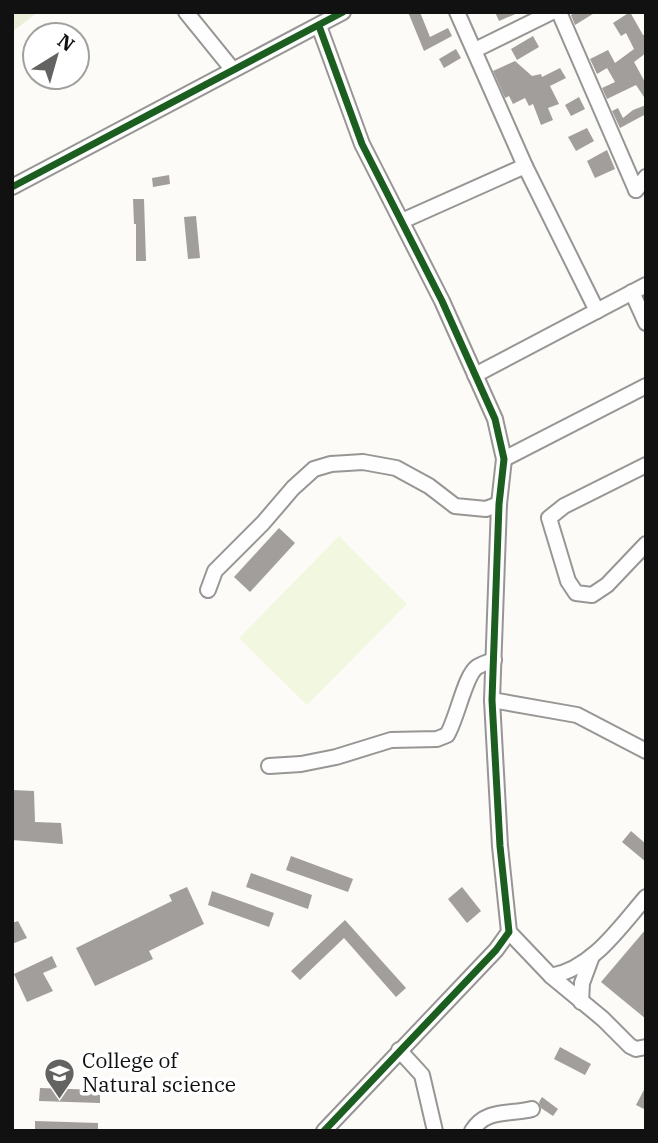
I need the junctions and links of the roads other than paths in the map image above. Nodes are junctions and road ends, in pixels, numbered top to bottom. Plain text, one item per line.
1 (186, 12) edge
2 (342, 12) edge
3 (457, 12) edge
4 (552, 12) edge
5 (559, 12) edge
6 (318, 26) junction
7 (475, 50) junction
8 (233, 70) junction
9 (525, 166) junction
10 (646, 177) edge
11 (12, 187) edge
12 (641, 190) edge
13 (402, 221) junction
14 (646, 285) edge
15 (632, 292) junction
16 (597, 311) junction
17 (646, 323) edge
18 (475, 375) junction
19 (646, 386) edge
20 (503, 459) junction
21 (646, 465) edge
22 (499, 503) junction
23 (646, 544) edge
24 (208, 590) dead end
25 (494, 660) junction
26 (492, 700) junction
27 (646, 751) edge
28 (269, 766) dead end
29 (646, 897) edge
30 (509, 932) junction
31 (592, 956) junction
32 (551, 976) junction
33 (581, 1002) junction
34 (646, 1047) edge
35 (400, 1051) junction
36 (532, 1109) dead end
37 (324, 1131) edge
38 (435, 1131) edge
39 (472, 1131) edge

1 - 8 street
2 - 6 street
3 - 7 street
4 - 7 street
5 - 12 street
6 - 8 street
6 - 13 street
7 - 9 street
8 - 11 street
9 - 13 street
9 - 16 street
10 - 12 street
13 - 18 street
14 - 15 street
15 - 16 street
15 - 17 street
16 - 18 street
18 - 20 street
19 - 20 street
20 - 22 street
21 - 23 street
22 - 24 street
22 - 25 street
25 - 26 street
25 - 28 street
26 - 27 street
26 - 30 street
29 - 31 street
30 - 32 street
30 - 35 street
31 - 32 street
31 - 33 street
32 - 33 street
33 - 34 street
35 - 37 street
35 - 38 street
36 - 39 street

